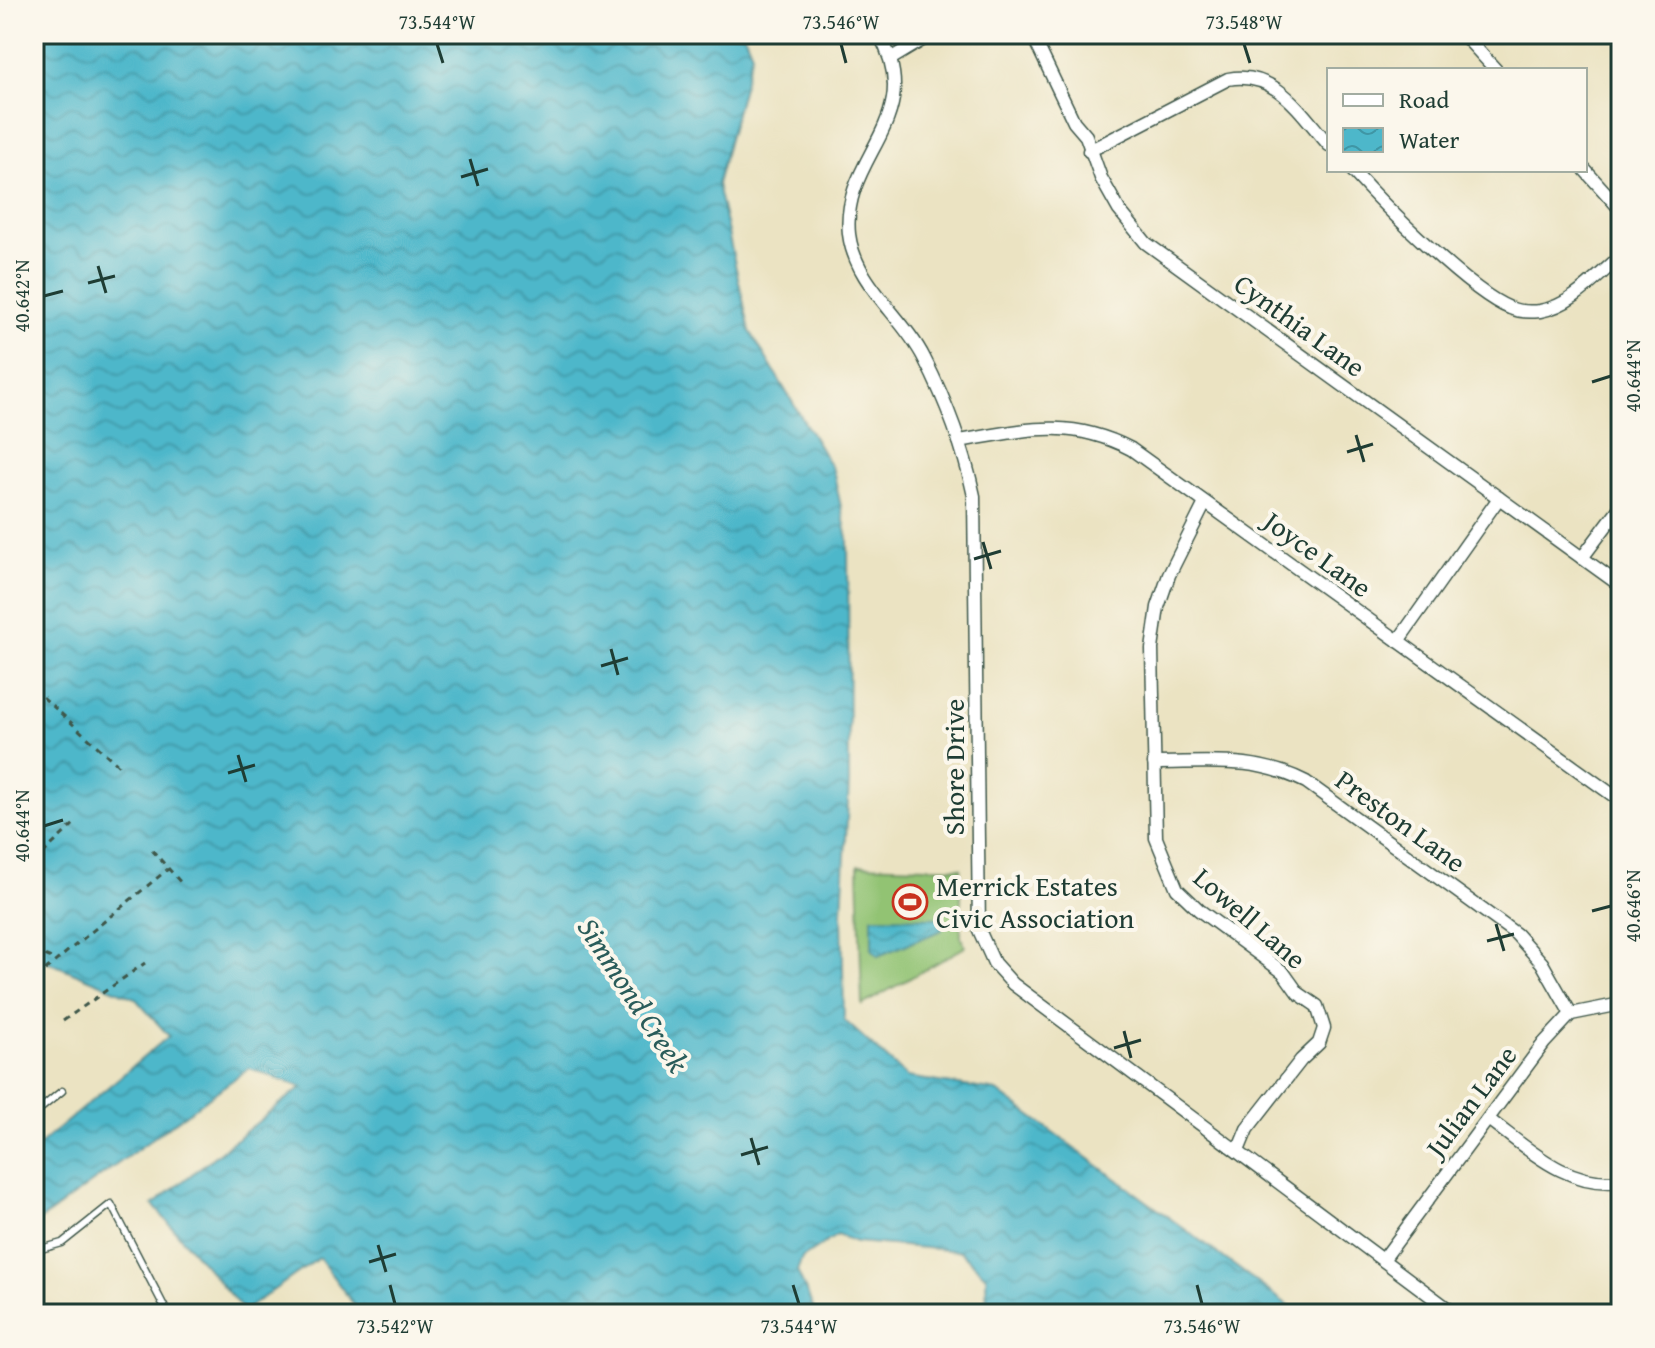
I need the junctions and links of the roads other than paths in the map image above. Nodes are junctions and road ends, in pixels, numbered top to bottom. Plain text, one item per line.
1 (879, 34) edge
2 (932, 34) edge
3 (1032, 34) edge
4 (1463, 34) edge
5 (892, 58) junction
6 (1494, 68) edge
7 (1327, 143) edge
8 (1089, 151) junction
9 (1354, 172) edge
10 (1587, 172) edge
11 (1621, 210) edge
12 (1621, 256) edge
13 (959, 441) junction
14 (1499, 498) junction
15 (1205, 503) junction
16 (1621, 506) edge
17 (1582, 558) junction
18 (1621, 586) edge
19 (1398, 641) junction
20 (1154, 763) junction
21 (1621, 801) edge
22 (1621, 1004) edge
23 (34, 1012) edge
24 (1571, 1014) junction
25 (34, 1035) edge
26 (62, 1091) dead end
27 (34, 1114) edge
28 (1488, 1119) junction
29 (1238, 1151) junction
30 (1621, 1181) edge
31 (34, 1251) edge
32 (1383, 1260) junction
33 (168, 1314) edge
34 (1455, 1314) edge

1 - 5 street, Shore Drive
2 - 5 street
3 - 8 street, Cynthia Lane
4 - 6 street
5 - 13 street, Shore Drive
7 - 8 street
8 - 14 street, Cynthia Lane
9 - 12 street
10 - 11 street
13 - 15 street, Joyce Lane
13 - 29 street, Shore Drive
14 - 17 street, Cynthia Lane
14 - 19 street
15 - 19 street, Joyce Lane
15 - 20 street, Lowell Lane
16 - 17 street
17 - 18 street, Cynthia Lane
19 - 21 street, Joyce Lane
20 - 24 street, Preston Lane
20 - 29 street, Lowell Lane
22 - 24 street
23 - 25 lane
24 - 28 street, Julian Lane
26 - 27 lane
28 - 30 street
28 - 32 street, Julian Lane
29 - 32 street, Shore Drive
31 - 33 lane
32 - 34 street, Shore Drive

